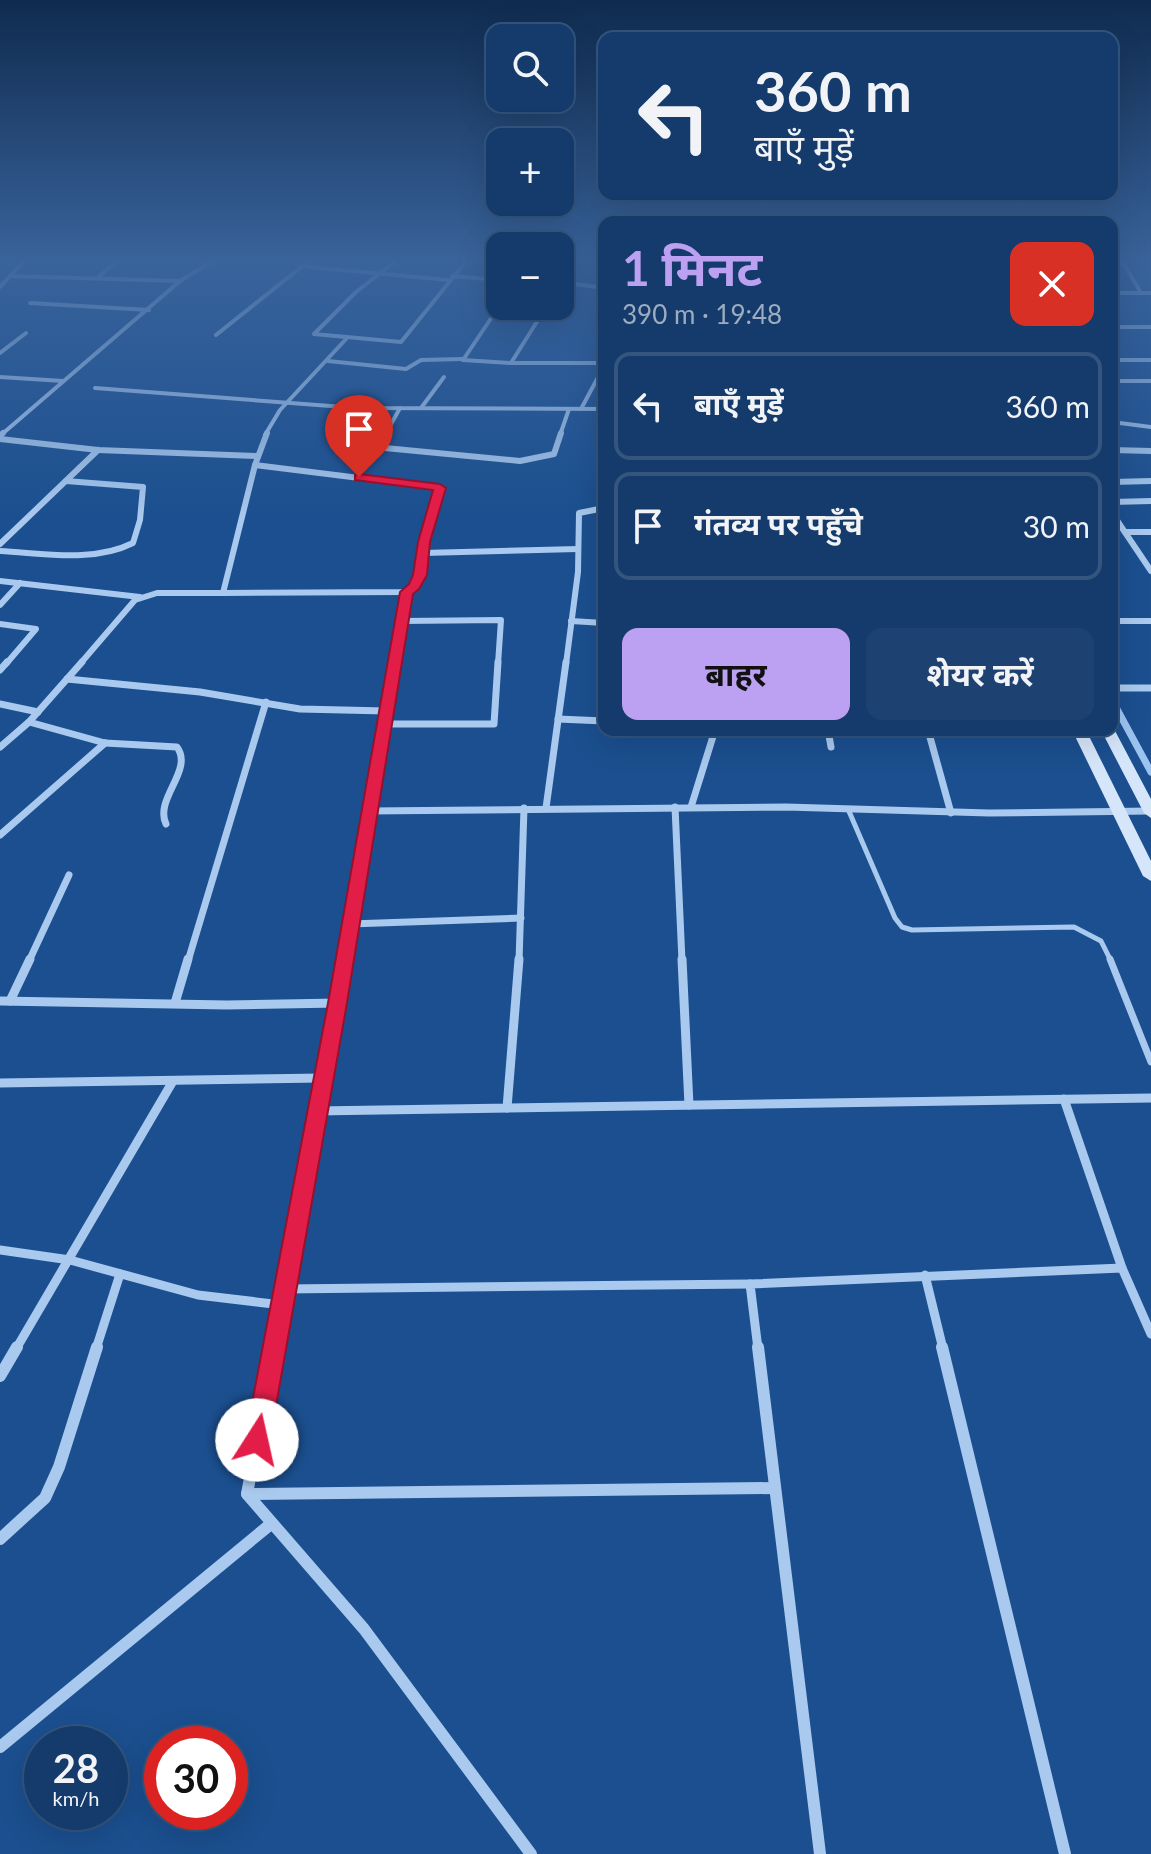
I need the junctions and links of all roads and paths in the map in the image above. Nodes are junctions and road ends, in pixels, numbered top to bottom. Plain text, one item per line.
1 (106, 347) edge
2 (340, 347) edge
3 (472, 347) edge
4 (521, 347) edge
5 (463, 359) junction
6 (1118, 360) edge
7 (1151, 360) edge
8 (328, 361) junction
9 (511, 363) junction
10 (598, 365) edge
11 (598, 376) edge
12 (0, 377) edge
13 (444, 377) dead end
14 (1118, 381) edge
15 (1151, 381) edge
16 (64, 382) junction
17 (95, 388) dead end
18 (288, 405) junction
19 (400, 408) junction
20 (421, 408) junction
21 (569, 409) junction
22 (581, 409) junction
23 (598, 409) edge
24 (1118, 423) edge
25 (1151, 427) edge
26 (0, 438) edge
27 (98, 450) junction
28 (1118, 450) edge
29 (1151, 451) edge
30 (257, 456) junction
31 (255, 465) junction
32 (66, 481) junction
33 (1151, 481) edge
34 (1118, 482) edge
35 (1151, 501) edge
36 (1118, 502) edge
37 (598, 508) edge
38 (1118, 522) edge
39 (1125, 532) junction
40 (1151, 532) edge
41 (0, 544) edge
42 (578, 549) junction
43 (0, 551) edge
44 (423, 553) junction
45 (1148, 562) edge
46 (1151, 571) edge
47 (0, 581) edge
48 (20, 583) junction
49 (407, 592) junction
50 (223, 593) junction
51 (141, 597) junction
52 (0, 605) edge
53 (402, 621) junction
54 (571, 621) junction
55 (1118, 621) edge
56 (1150, 622) edge
57 (598, 623) edge
58 (0, 624) edge
59 (0, 670) edge
60 (67, 679) junction
61 (1118, 688) edge
62 (1151, 688) edge
63 (266, 702) junction
64 (0, 704) edge
65 (386, 711) junction
66 (38, 712) junction
67 (558, 719) junction
68 (598, 721) edge
69 (29, 722) junction
70 (384, 724) junction
71 (713, 736) edge
72 (829, 736) edge
73 (930, 736) edge
74 (1082, 736) edge
75 (1111, 736) edge
76 (105, 743) junction
77 (0, 747) edge
78 (831, 747) dead end
79 (675, 807) junction
80 (691, 807) junction
81 (524, 808) junction
82 (546, 808) junction
83 (848, 809) junction
84 (368, 811) junction
85 (1120, 812) junction
86 (1151, 812) edge
87 (951, 813) junction
88 (166, 824) dead end
89 (0, 835) edge
90 (69, 875) dead end
91 (1151, 876) edge
92 (521, 918) junction
93 (350, 924) junction
94 (5, 1001) edge
95 (175, 1003) junction
96 (338, 1003) junction
97 (1151, 1062) edge
98 (322, 1078) junction
99 (173, 1081) junction
100 (0, 1083) edge
101 (1151, 1098) edge
102 (1064, 1099) junction
103 (689, 1105) junction
104 (507, 1108) junction
105 (316, 1111) junction
106 (0, 1250) edge
107 (70, 1260) junction
108 (1122, 1268) junction
109 (120, 1274) junction
110 (925, 1275) junction
111 (750, 1284) junction
112 (285, 1289) junction
113 (282, 1305) junction
114 (1151, 1334) edge
115 (0, 1376) edge
116 (773, 1488) junction
117 (247, 1494) junction
118 (272, 1523) junction
119 (0, 1539) edge
120 (0, 1747) edge
121 (531, 1854) edge
122 (820, 1854) edge
123 (1065, 1854) edge

1 - 16 street
2 - 8 street
3 - 5 street
4 - 9 street
5 - 8 street
5 - 9 street
6 - 7 street
8 - 18 street
9 - 10 street
11 - 22 street
12 - 16 street
13 - 20 street
14 - 15 street
16 - 26 street
17 - 18 street
18 - 19 street
18 - 30 street
19 - 20 street
19 - 21 street
20 - 21 street
21 - 22 street
22 - 23 street
24 - 25 street
26 - 27 street
27 - 30 street
27 - 32 street
28 - 29 street
30 - 31 street
31 - 44 street
31 - 50 street
32 - 41 street
32 - 43 street
33 - 34 street
35 - 36 street
37 - 42 street
38 - 39 street
39 - 40 street
39 - 45 street
42 - 44 street
42 - 54 street
44 - 49 street
45 - 46 street
47 - 48 street
48 - 51 street
48 - 52 street
49 - 50 street
49 - 53 street
50 - 51 street
51 - 60 street
53 - 65 street
53 - 70 street
54 - 57 street
54 - 67 street
55 - 56 street
58 - 59 street
60 - 63 street
60 - 66 street
61 - 62 street
63 - 65 street
63 - 95 street
64 - 66 street
65 - 70 street
66 - 69 street
67 - 68 street
67 - 82 street
69 - 76 street
69 - 77 street
70 - 84 street
71 - 80 street
72 - 78 street
73 - 87 street
74 - 85 street
75 - 86 street
76 - 88 street
76 - 89 street
79 - 80 street
79 - 82 street
79 - 103 street
80 - 83 street
81 - 82 street
81 - 84 street
81 - 92 street
83 - 87 street
83 - 97 lane
84 - 93 street
85 - 86 street
85 - 87 street
85 - 91 street
90 - 94 street
92 - 93 street
92 - 104 street
93 - 96 street
94 - 95 street
95 - 96 street
96 - 98 street
98 - 99 street
98 - 105 street
99 - 100 street
99 - 107 street
101 - 102 street
102 - 103 street
102 - 108 street
103 - 104 street
104 - 105 street
105 - 112 street
106 - 107 street
107 - 109 street
107 - 115 street
108 - 110 street
108 - 114 street
109 - 113 street
109 - 119 street
110 - 111 street
110 - 123 street
111 - 112 street
111 - 116 street
112 - 113 street
113 - 117 street
116 - 117 street
116 - 122 street
117 - 118 street
118 - 120 street
118 - 121 street

